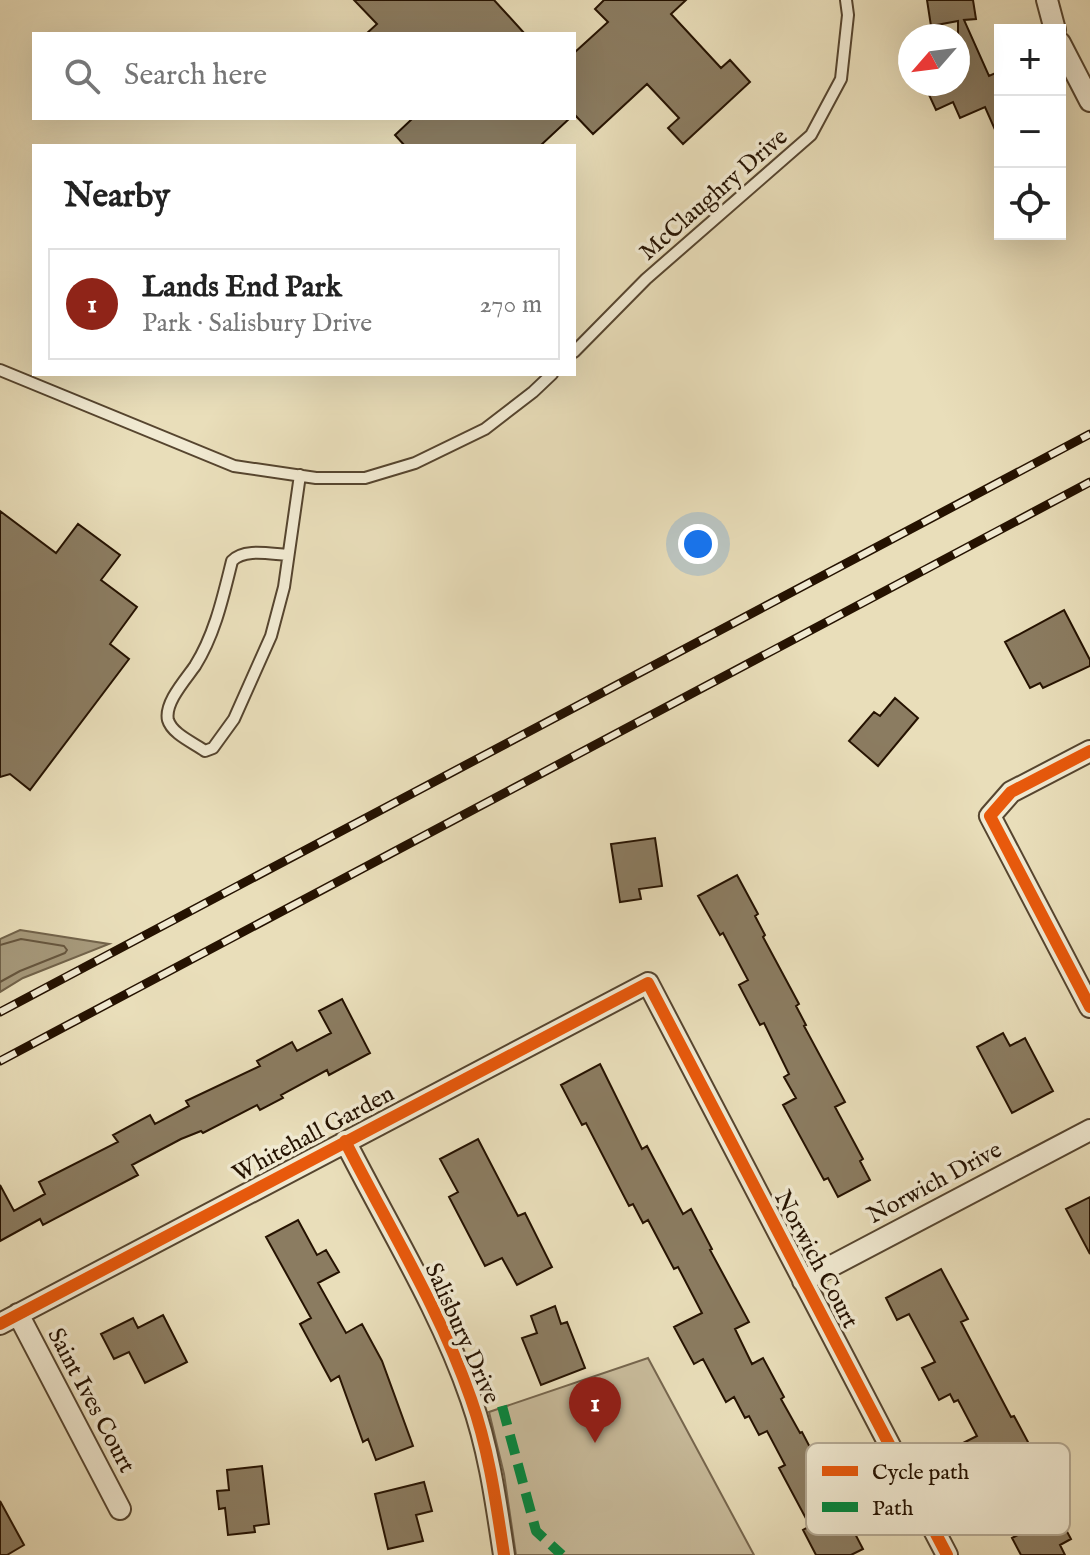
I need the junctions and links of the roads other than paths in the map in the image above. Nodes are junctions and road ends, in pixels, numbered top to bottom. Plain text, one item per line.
1 (846, 0) edge
2 (1047, 0) edge
3 (1053, 24) edge
4 (1066, 55) edge
5 (1090, 101) edge
6 (576, 350) edge
7 (0, 370) edge
8 (550, 376) edge
9 (300, 475) junction
10 (287, 555) junction
11 (1090, 751) edge
12 (648, 983) joint
13 (1090, 1007) edge
14 (1090, 1130) edge
15 (345, 1141) junction
16 (803, 1281) junction
17 (9, 1319) edge
18 (888, 1443) edge
19 (120, 1509) dead end
20 (936, 1535) edge
21 (504, 1555) edge
22 (947, 1555) edge

1 - 6 lane, McClaughry Drive
2 - 3 street
4 - 5 street
7 - 9 lane
8 - 9 lane
9 - 10 lane
10 - 10 lane
11 - 13 street
12 - 15 street, Whitehall Garden
12 - 16 street, Norwich Court
14 - 16 street, Norwich Drive
15 - 17 street, Whitehall Garden
15 - 21 street, Salisbury Drive
16 - 18 street, Norwich Court
17 - 19 street, Saint Ives Court
20 - 22 street, Norwich Court

